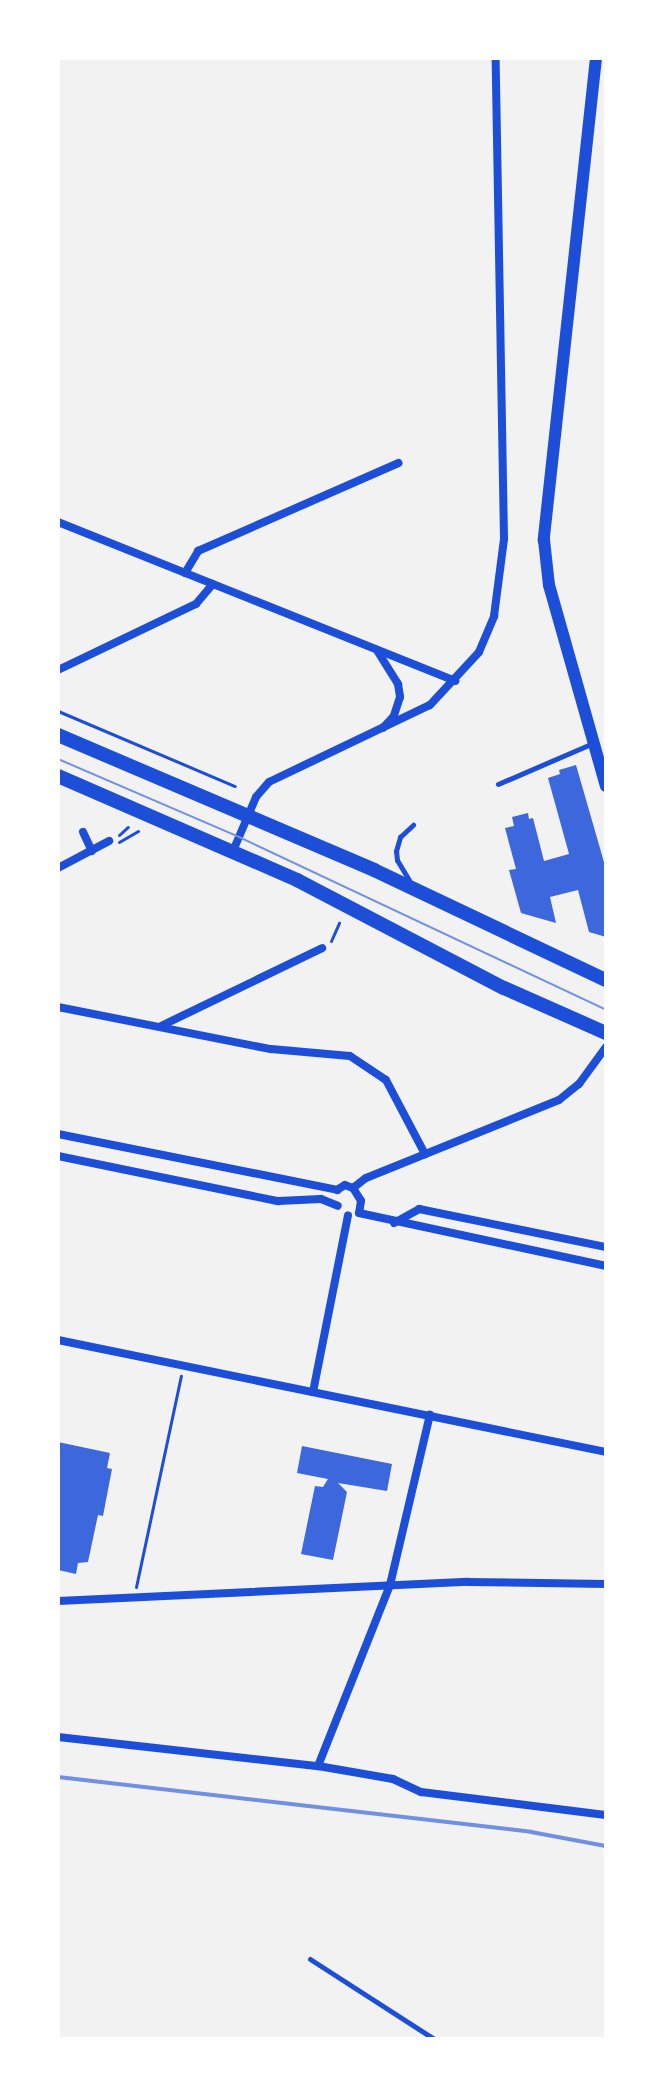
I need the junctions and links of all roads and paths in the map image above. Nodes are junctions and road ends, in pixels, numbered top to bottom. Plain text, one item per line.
1 (496, 58) edge
2 (596, 58) edge
3 (398, 463) dead end
4 (58, 522) edge
5 (185, 573) junction
6 (213, 584) junction
7 (377, 650) junction
8 (58, 670) edge
9 (455, 681) junction
10 (58, 711) edge
11 (380, 731) junction
12 (58, 735) edge
13 (594, 742) junction
14 (58, 776) edge
15 (498, 784) dead end
16 (235, 786) dead end
17 (606, 786) edge
18 (248, 816) junction
19 (413, 825) dead end
20 (128, 827) dead end
21 (138, 831) dead end
22 (83, 832) dead end
23 (113, 839) junction
24 (92, 851) junction
25 (233, 851) junction
26 (58, 868) edge
27 (421, 893) junction
28 (339, 923) dead end
29 (326, 947) joint
30 (606, 980) edge
31 (58, 1007) edge
32 (160, 1026) junction
33 (606, 1033) edge
34 (606, 1047) edge
35 (58, 1134) edge
36 (425, 1154) junction
37 (58, 1156) edge
38 (353, 1188) junction
39 (337, 1190) junction
40 (338, 1206) junction
41 (359, 1213) junction
42 (348, 1215) junction
43 (394, 1223) junction
44 (606, 1247) edge
45 (606, 1266) edge
46 (58, 1340) edge
47 (181, 1376) dead end
48 (313, 1392) junction
49 (430, 1415) junction
50 (606, 1452) edge
51 (606, 1584) edge
52 (390, 1585) junction
53 (133, 1597) junction
54 (58, 1601) edge
55 (58, 1737) edge
56 (318, 1766) junction
57 (606, 1815) edge
58 (310, 1959) dead end
59 (434, 2039) edge

1 - 9 street
2 - 13 main road
3 - 5 street
4 - 5 street
5 - 6 street
6 - 7 street
6 - 8 street
7 - 9 street
7 - 11 street
9 - 11 street
10 - 16 path
11 - 18 street
12 - 18 main road
13 - 15 lane
13 - 17 main road
14 - 25 main road
18 - 25 street
18 - 27 main road
19 - 27 lane
20 - 23 path
21 - 23 path
22 - 24 street
23 - 24 street
24 - 26 street
25 - 33 main road
27 - 30 main road
28 - 29 path
29 - 32 street
31 - 32 street
32 - 36 street
34 - 36 street
35 - 39 street
36 - 38 street
37 - 40 street
38 - 39 street
38 - 41 street
39 - 40 street
40 - 42 street
41 - 42 street
41 - 43 street
42 - 48 street
43 - 44 street
43 - 45 street
46 - 48 street
47 - 53 path
48 - 49 street
49 - 50 street
49 - 52 street
51 - 52 street
52 - 53 street
52 - 56 street
53 - 54 street
55 - 56 street
56 - 57 street
58 - 59 lane

